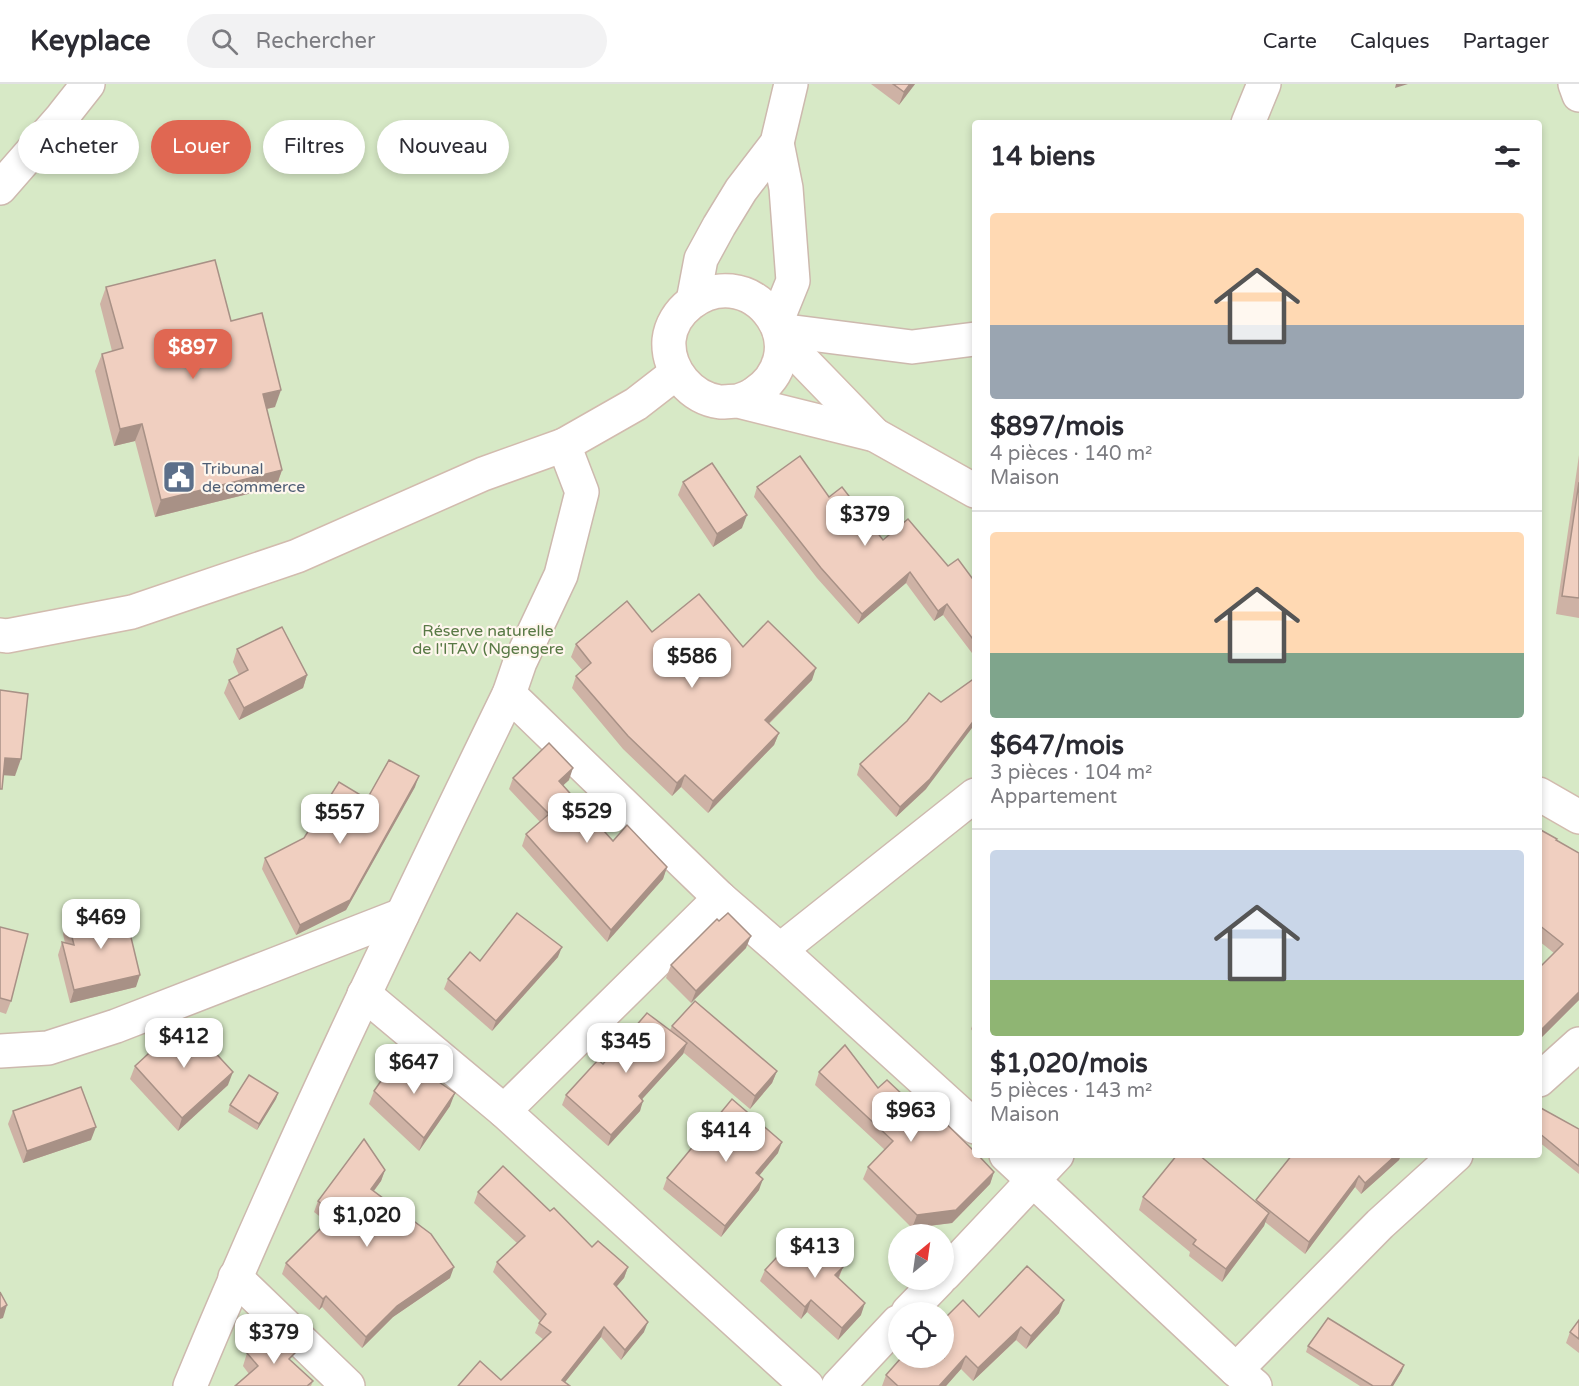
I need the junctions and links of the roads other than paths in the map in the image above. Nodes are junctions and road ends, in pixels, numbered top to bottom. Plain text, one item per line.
1 (88, 84) edge
2 (791, 84) edge
3 (1264, 84) edge
4 (1575, 84) edge
5 (1579, 95) edge
6 (1249, 120) edge
7 (777, 143) junction
8 (0, 188) edge
9 (693, 301) junction
10 (779, 330) junction
11 (972, 339) edge
12 (676, 373) junction
13 (738, 401) junction
14 (875, 435) junction
15 (564, 445) junction
16 (972, 489) edge
17 (0, 635) edge
18 (509, 694) junction
19 (1542, 796) edge
20 (972, 797) edge
21 (1579, 817) edge
22 (720, 898) junction
23 (402, 915) junction
24 (780, 950) junction
25 (364, 994) junction
26 (1579, 1044) edge
27 (0, 1051) edge
28 (1542, 1077) edge
29 (504, 1111) junction
30 (972, 1124) edge
31 (1009, 1158) edge
32 (1055, 1158) edge
33 (1453, 1158) edge
34 (1033, 1180) junction
35 (954, 1264) edge
36 (235, 1277) junction
37 (929, 1290) edge
38 (918, 1302) edge
39 (888, 1333) edge
40 (1245, 1378) edge
41 (190, 1386) edge
42 (348, 1386) edge
43 (807, 1386) edge
44 (838, 1386) edge

1 - 8 street
2 - 7 street
3 - 6 street
4 - 5 street
7 - 9 street
7 - 10 street
9 - 10 street
9 - 12 street
10 - 11 street
10 - 13 street
10 - 14 street
12 - 13 street
12 - 15 street
13 - 14 street
14 - 16 street
15 - 17 street
15 - 18 street
18 - 22 street
18 - 23 street
19 - 21 street
20 - 24 street
22 - 24 street
22 - 29 street
23 - 25 street
23 - 27 street
24 - 30 street
25 - 29 street
25 - 36 street
26 - 28 street
29 - 43 street
31 - 34 street
32 - 34 street
33 - 40 street
34 - 35 street
34 - 40 street
36 - 41 street
36 - 42 street
37 - 38 street
39 - 44 street

